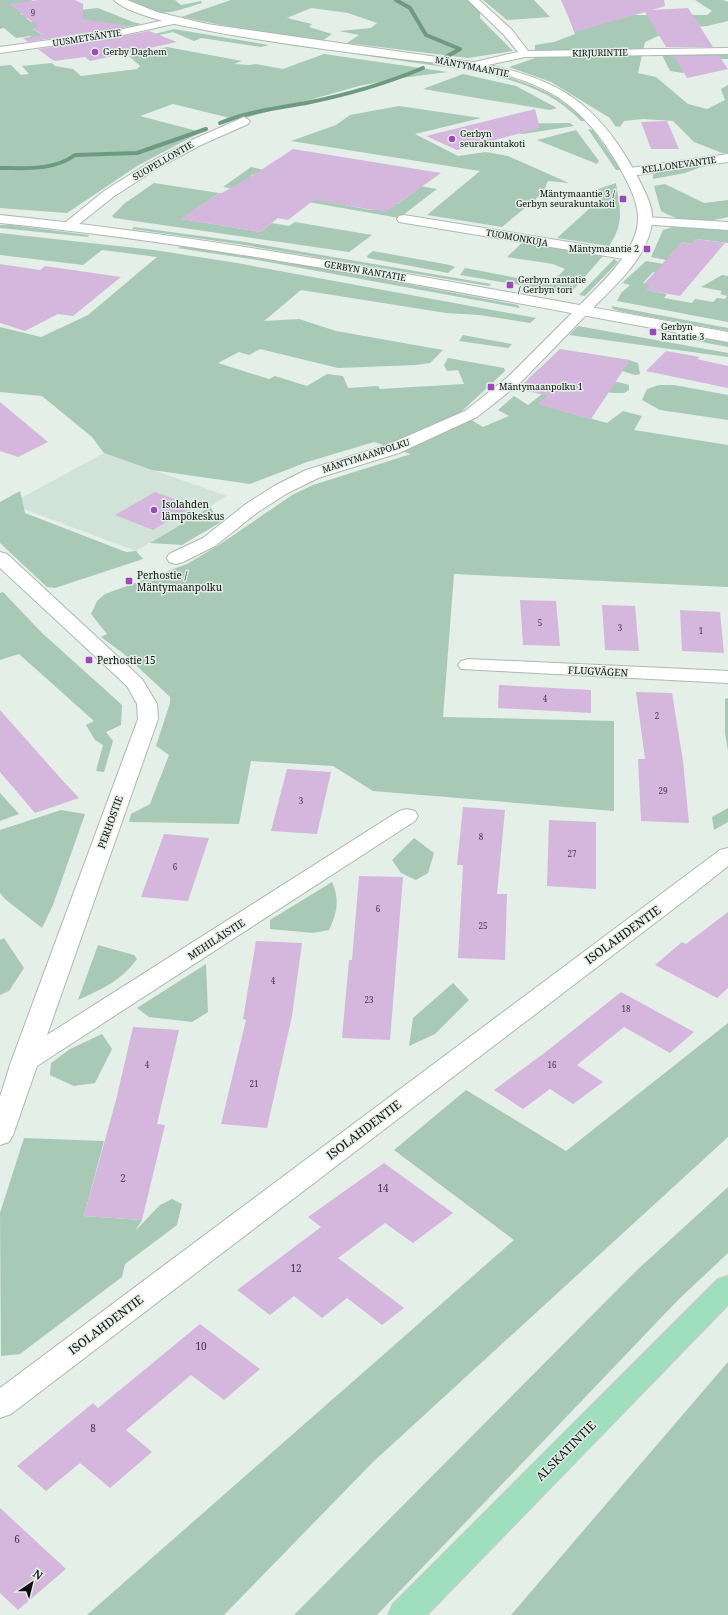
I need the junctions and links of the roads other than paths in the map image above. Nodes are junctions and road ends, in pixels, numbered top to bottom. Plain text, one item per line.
1 (119, 0) edge
2 (474, 0) edge
3 (174, 21) junction
4 (0, 50) edge
5 (728, 51) edge
6 (525, 54) junction
7 (474, 66) junction
8 (244, 122) dead end
9 (728, 158) edge
10 (630, 172) junction
11 (0, 219) edge
12 (404, 219) dead end
13 (645, 221) junction
14 (68, 226) junction
15 (728, 226) edge
16 (630, 256) junction
17 (583, 310) junction
18 (728, 337) edge
19 (0, 558) edge
20 (176, 558) dead end
21 (468, 665) dead end
22 (728, 677) edge
23 (407, 816) dead end
24 (728, 855) edge
25 (24, 1062) junction
26 (0, 1136) edge
27 (728, 1287) edge
28 (0, 1405) edge
29 (405, 1615) edge

1 - 3 street, MÄNTYMAANTIE
2 - 6 street
3 - 4 street, UUSMETSÄNTIE
3 - 7 street, MÄNTYMAANTIE
5 - 6 street, KIRJURINTIE
6 - 7 street, KIRJURINTIE
7 - 10 street, MÄNTYMAANTIE
8 - 14 street, SUOPELLONTIE
9 - 10 street, KELLONEVANTIE
10 - 13 street, MÄNTYMAANTIE
11 - 14 street, GERBYN RANTATIE
12 - 16 street, TUOMONKUJA
13 - 15 street
13 - 16 street, MÄNTYMAANTIE
14 - 17 street, GERBYN RANTATIE
16 - 17 street, MÄNTYMAANTIE
17 - 18 street, GERBYN RANTATIE
17 - 20 street, MÄNTYMAANPOLKU
19 - 25 street, PERHOSTIE
21 - 22 street, FLUGVÄGEN
23 - 25 street, MEHILÄISTIE
24 - 28 street, ISOLAHDENTIE
25 - 26 street, PERHOSTIE
27 - 29 main road, ALSKATINTIE

